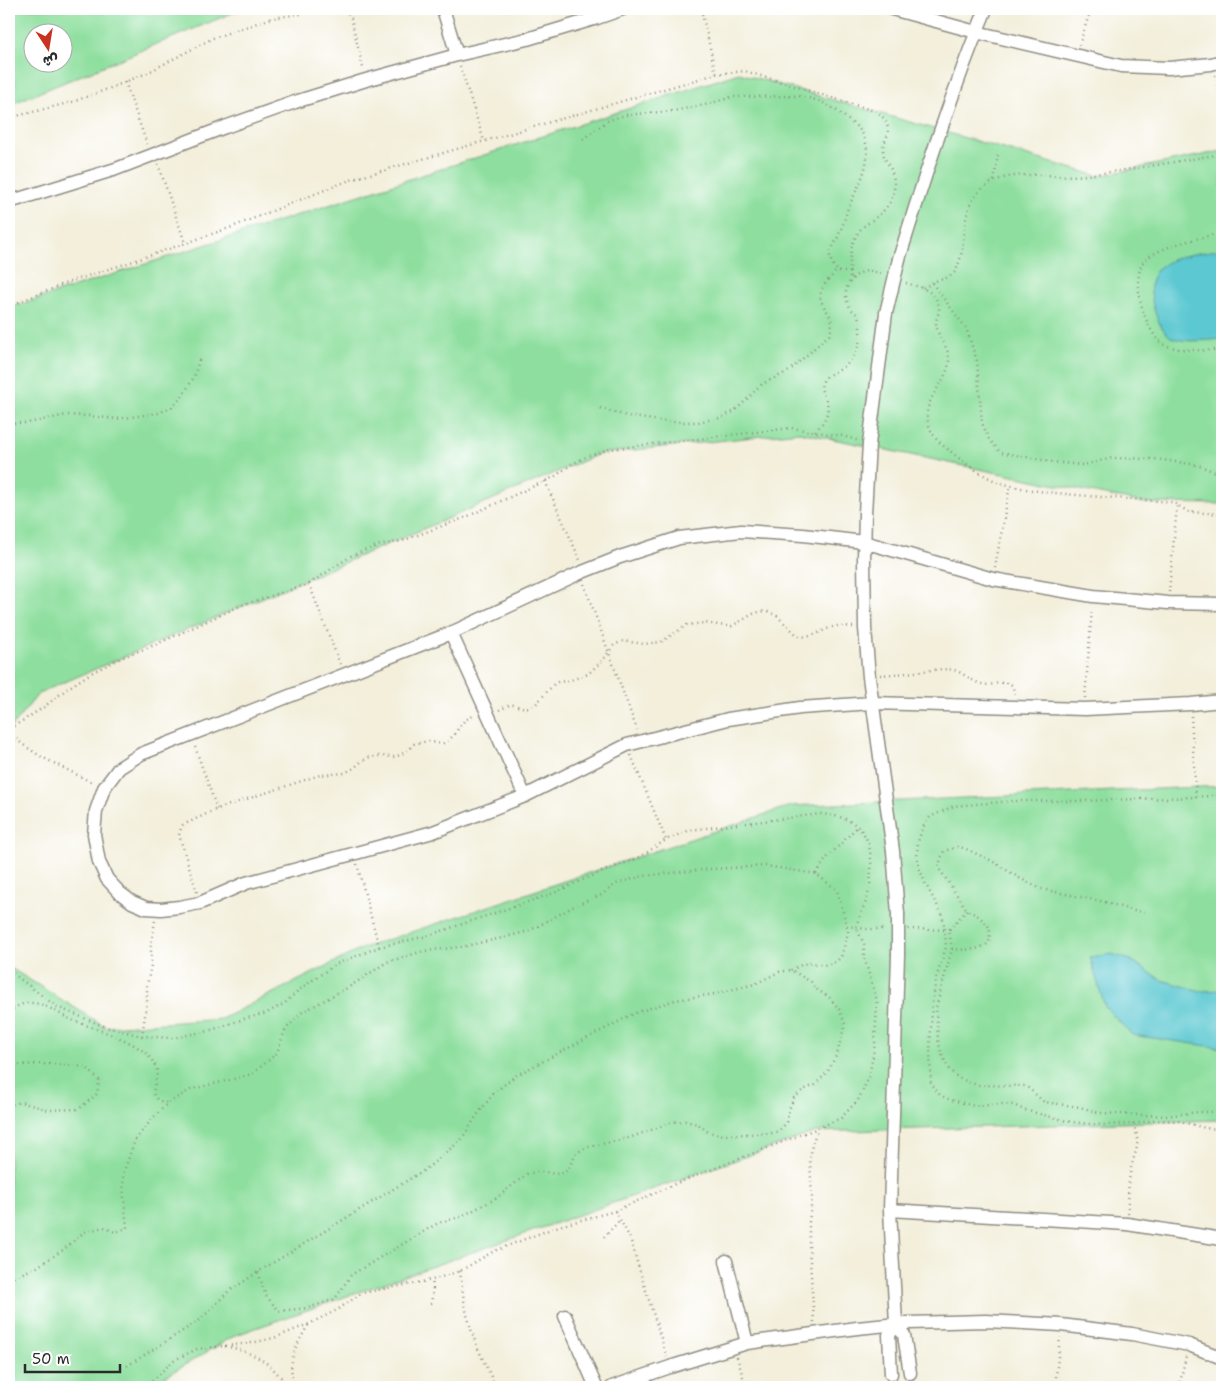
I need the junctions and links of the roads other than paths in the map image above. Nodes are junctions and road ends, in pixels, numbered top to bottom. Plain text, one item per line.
1 (444, 9) edge
2 (623, 9) edge
3 (892, 9) edge
4 (986, 9) edge
5 (976, 32) junction
6 (456, 55) junction
7 (1217, 62) edge
8 (9, 202) edge
9 (864, 542) junction
10 (1222, 604) edge
11 (451, 633) junction
12 (1222, 701) edge
13 (872, 703) junction
14 (525, 796) junction
15 (890, 1210) junction
16 (1222, 1239) edge
17 (726, 1261) dead end
18 (565, 1316) dead end
19 (896, 1324) junction
20 (741, 1345) junction
21 (1222, 1358) edge
22 (910, 1373) dead end
23 (891, 1374) dead end
24 (596, 1387) edge
25 (612, 1387) edge

1 - 6 street
2 - 6 street
3 - 5 street
4 - 5 street
5 - 7 street
5 - 9 street, bridge
6 - 8 street
9 - 10 street
9 - 11 street
9 - 13 street
11 - 14 street
11 - 14 street
12 - 13 street
13 - 14 street
13 - 15 street, bridge
15 - 16 street
15 - 19 street
17 - 20 street
18 - 24 street
19 - 20 street
19 - 21 street
19 - 22 street
19 - 23 street
20 - 25 street

